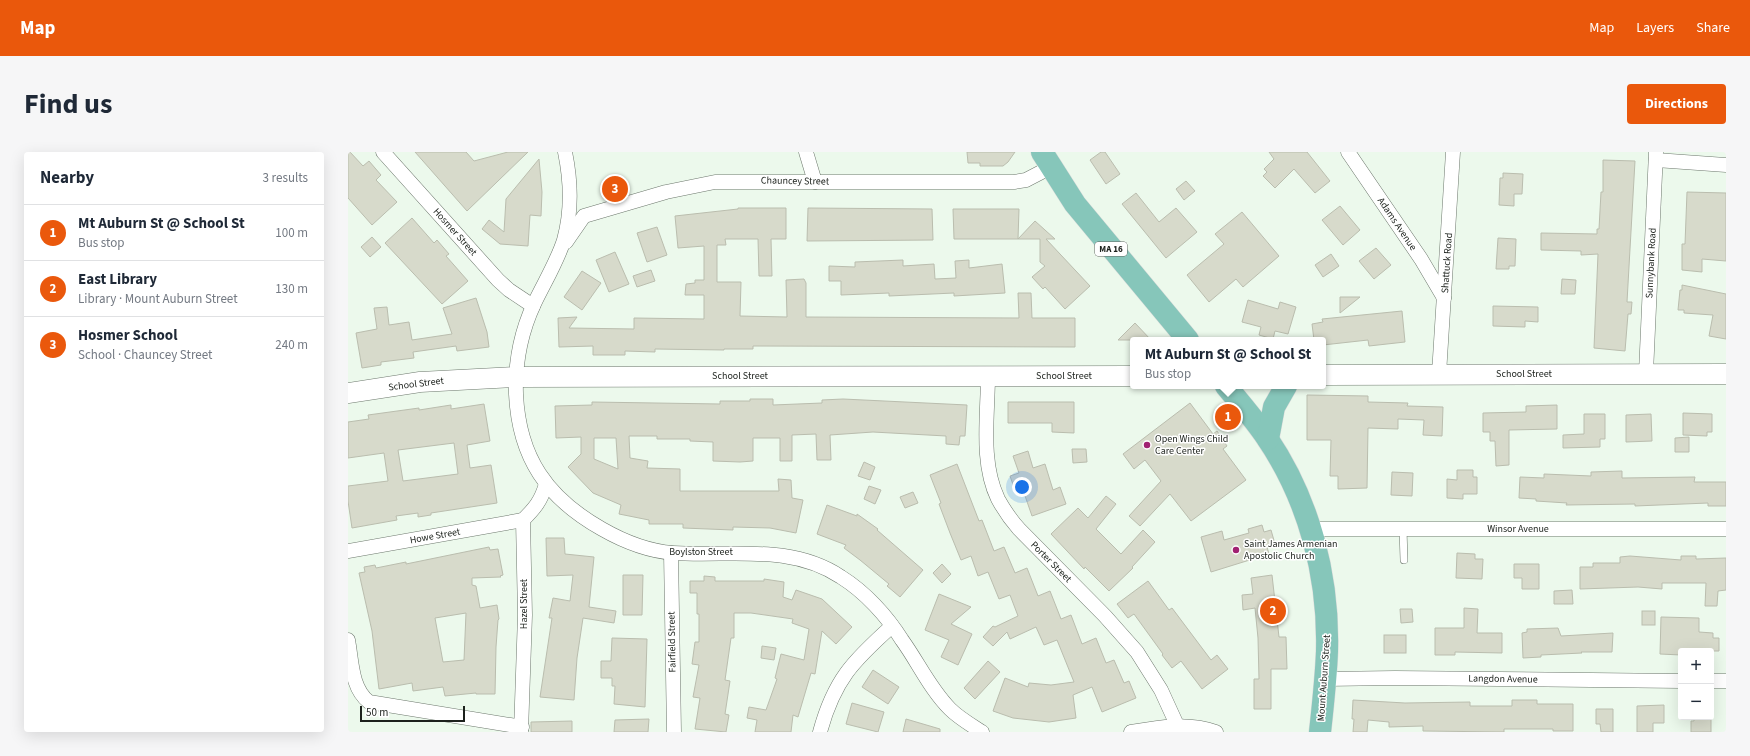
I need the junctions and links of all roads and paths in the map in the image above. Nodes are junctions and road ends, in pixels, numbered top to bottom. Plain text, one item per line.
1 (384, 152) edge
2 (565, 152) edge
3 (806, 152) edge
4 (1348, 152) edge
5 (1453, 152) edge
6 (1656, 156) edge
7 (1047, 160) edge
8 (1726, 165) edge
9 (815, 182) junction
10 (559, 252) junction
11 (1444, 298) junction
12 (533, 306) junction
13 (1185, 337) edge
14 (1646, 373) junction
15 (1439, 374) junction
16 (1726, 374) edge
17 (988, 375) junction
18 (1326, 375) edge
19 (1130, 376) edge
20 (516, 377) junction
21 (1228, 389) edge
22 (1284, 389) edge
23 (348, 393) edge
24 (1268, 439) junction
25 (546, 484) junction
26 (523, 520) junction
27 (1311, 529) junction
28 (1403, 529) junction
29 (1726, 529) edge
30 (348, 551) edge
31 (671, 553) junction
32 (1404, 560) dead end
33 (892, 626) junction
34 (348, 640) edge
35 (1325, 679) junction
36 (1678, 681) edge
37 (1714, 681) edge
38 (1726, 681) edge
39 (1176, 725) junction
40 (522, 729) edge
41 (674, 732) edge
42 (820, 732) edge
43 (982, 732) edge
44 (1131, 732) edge
45 (1216, 732) edge
46 (1320, 732) edge

1 - 12 street, Hosmer Street
2 - 10 street, Boylston Street
3 - 9 street
4 - 11 street, Adams Avenue
5 - 11 street, Shattuck Road
6 - 8 street
6 - 14 street, Sunnybank Road
7 - 9 street, Chauncey Street
7 - 13 main road, MA 16
9 - 10 street, Chauncey Street
10 - 12 street, Boylston Street
11 - 15 street, Shattuck Road
12 - 20 street, Boylston Street
14 - 15 street, School Street
14 - 16 street, School Street
15 - 18 street, School Street
17 - 19 street, School Street
17 - 20 street, School Street
17 - 39 street, Porter Street
20 - 23 street, School Street
20 - 25 street, Boylston Street
21 - 24 main road, Mount Auburn Street
22 - 24 main road
24 - 27 main road, Mount Auburn Street
25 - 26 street
25 - 31 street, Boylston Street
26 - 30 street, Howe Street
26 - 40 street, Hazel Street
27 - 28 street, Winsor Avenue
27 - 35 main road, Mount Auburn Street
28 - 29 street, Winsor Avenue
28 - 32 lane
31 - 33 street, Boylston Street
31 - 41 street, Fairfield Street
33 - 42 street
33 - 43 street, Boylston Street
34 - 40 street
35 - 36 street, Langdon Avenue
35 - 46 main road, Mount Auburn Street
37 - 38 street
39 - 44 street
39 - 45 street

